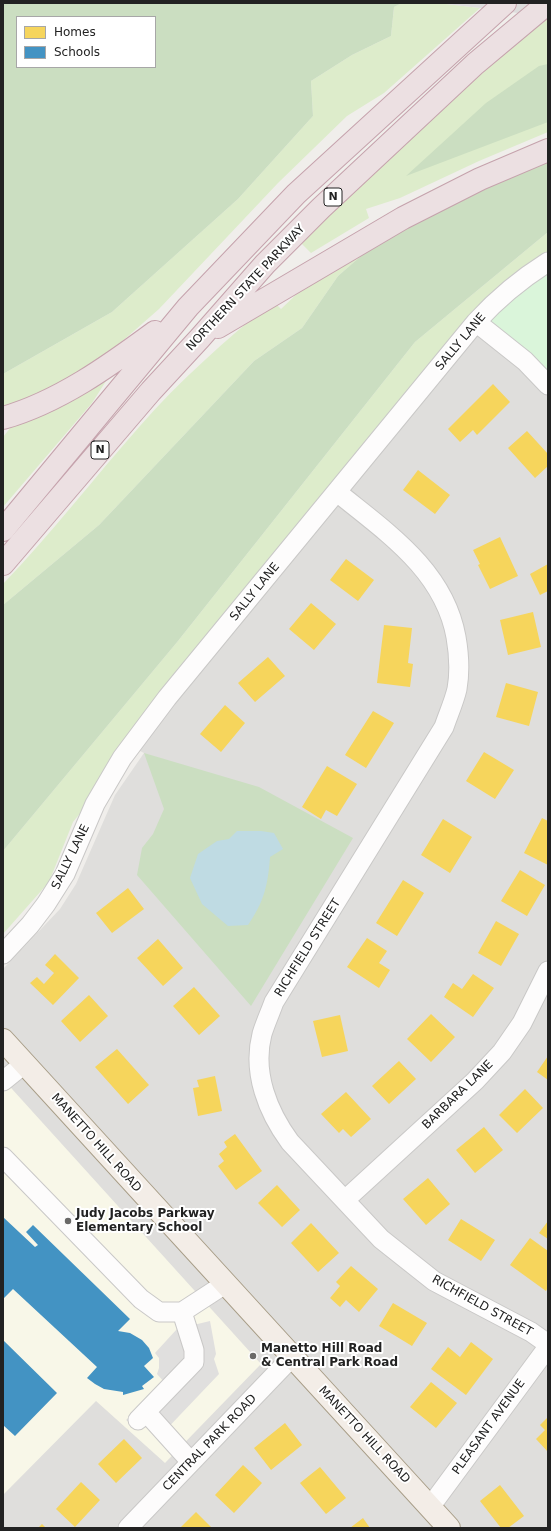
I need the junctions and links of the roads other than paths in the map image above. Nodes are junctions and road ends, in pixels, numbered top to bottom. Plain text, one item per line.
1 (505, 3) edge
2 (548, 3) edge
3 (548, 150) edge
4 (548, 262) edge
5 (188, 307) junction
6 (476, 322) junction
7 (200, 338) junction
8 (548, 385) edge
9 (3, 418) edge
10 (337, 492) junction
11 (3, 530) edge
12 (3, 564) edge
13 (3, 954) edge
14 (548, 971) edge
15 (3, 1040) edge
16 (24, 1064) junction
17 (3, 1082) edge
18 (3, 1157) edge
19 (345, 1200) junction
20 (226, 1284) junction
21 (182, 1312) junction
22 (548, 1344) edge
23 (548, 1347) edge
24 (292, 1357) junction
25 (191, 1462) junction
26 (430, 1507) junction
27 (128, 1528) edge
28 (449, 1528) edge

1 - 5 highway, N
2 - 7 highway, NORTHERN STATE PARKWAY / N
3 - 7 highway
4 - 6 street, SALLY LANE
5 - 9 highway
5 - 11 highway, N
6 - 8 street
6 - 10 street, SALLY LANE
7 - 12 highway, NORTHERN STATE PARKWAY / N
10 - 13 street, SALLY LANE
10 - 19 street, RICHFIELD STREET
14 - 19 street, BARBARA LANE
15 - 16 main road, MANETTO HILL ROAD
16 - 17 street
16 - 20 main road, MANETTO HILL ROAD
18 - 21 street
19 - 22 street, RICHFIELD STREET
20 - 21 street
20 - 24 main road, MANETTO HILL ROAD
21 - 25 street
23 - 26 street, PLEASANT AVENUE
24 - 25 street, CENTRAL PARK ROAD
24 - 26 main road, MANETTO HILL ROAD
25 - 27 street, CENTRAL PARK ROAD
26 - 28 main road, MANETTO HILL ROAD

